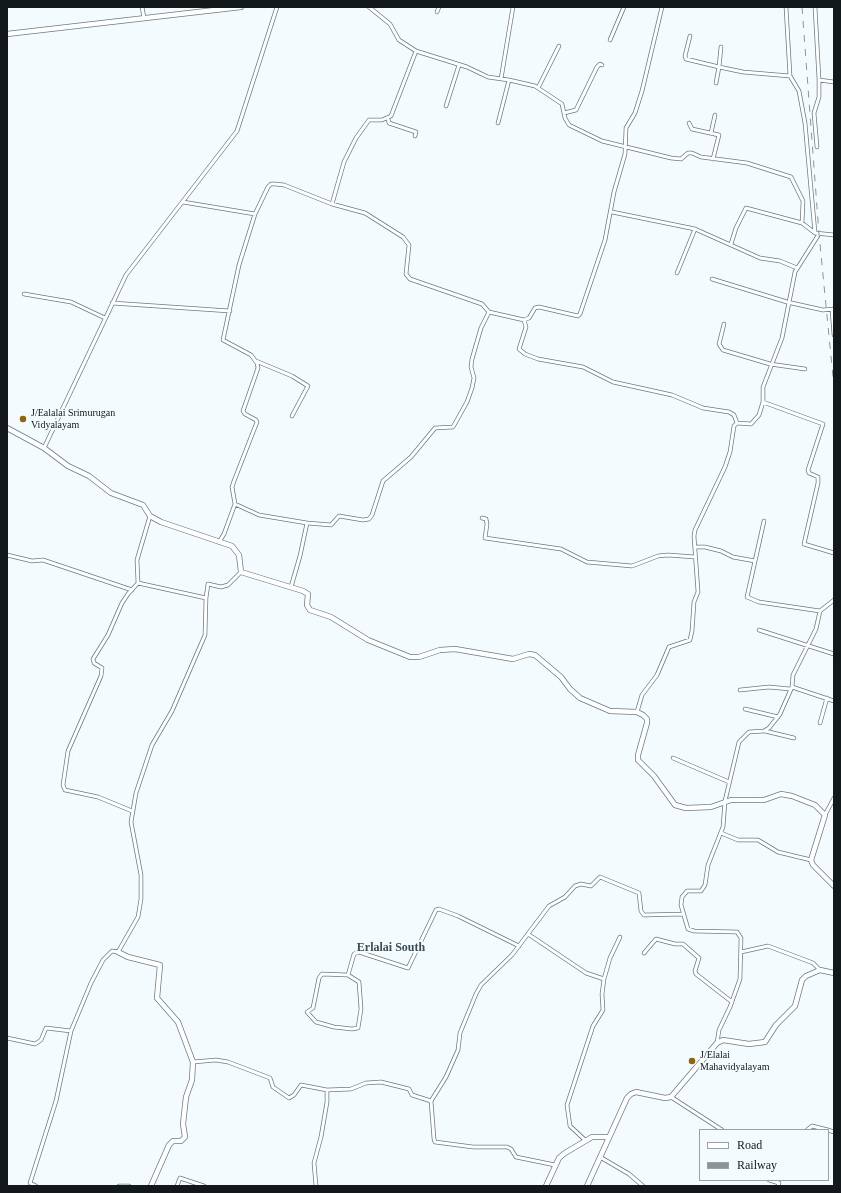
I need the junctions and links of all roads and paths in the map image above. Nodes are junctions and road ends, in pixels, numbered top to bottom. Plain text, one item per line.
1 (142, 7) edge
2 (241, 7) edge
3 (277, 7) edge
4 (370, 7) edge
5 (439, 7) edge
6 (513, 7) edge
7 (624, 7) edge
8 (662, 7) edge
9 (786, 7) edge
10 (815, 7) edge
11 (438, 12) dead end
12 (144, 18) junction
13 (7, 34) edge
14 (690, 36) dead end
15 (610, 40) dead end
16 (559, 46) dead end
17 (721, 47) dead end
18 (416, 51) junction
19 (458, 65) junction
20 (602, 65) dead end
21 (720, 67) junction
22 (790, 76) junction
23 (501, 79) junction
24 (509, 80) junction
25 (819, 80) junction
26 (834, 82) edge
27 (716, 83) dead end
28 (538, 88) junction
29 (446, 106) dead end
30 (564, 113) junction
31 (715, 115) dead end
32 (388, 119) junction
33 (498, 123) dead end
34 (689, 123) dead end
35 (710, 133) junction
36 (415, 136) dead end
37 (625, 147) junction
38 (817, 147) dead end
39 (713, 159) junction
40 (183, 202) junction
41 (332, 204) junction
42 (612, 212) junction
43 (255, 214) junction
44 (802, 223) junction
45 (695, 229) junction
46 (817, 233) junction
47 (834, 234) edge
48 (731, 244) junction
49 (797, 268) junction
50 (677, 273) dead end
51 (712, 279) dead end
52 (24, 294) dead end
53 (787, 302) junction
54 (112, 303) junction
55 (833, 310) edge
56 (230, 311) junction
57 (489, 312) junction
58 (105, 318) junction
59 (524, 320) junction
60 (724, 324) dead end
61 (834, 335) edge
62 (256, 361) junction
63 (770, 364) junction
64 (805, 369) dead end
65 (763, 402) junction
66 (292, 416) dead end
67 (737, 423) junction
68 (7, 428) edge
69 (44, 448) junction
70 (236, 504) junction
71 (150, 516) junction
72 (482, 518) dead end
73 (764, 521) dead end
74 (307, 523) junction
75 (219, 542) junction
76 (695, 547) junction
77 (834, 553) edge
78 (7, 555) edge
79 (696, 558) junction
80 (755, 561) junction
81 (241, 572) junction
82 (138, 583) junction
83 (291, 587) junction
84 (132, 590) junction
85 (206, 598) junction
86 (834, 600) edge
87 (820, 611) junction
88 (759, 630) dead end
89 (809, 645) junction
90 (834, 654) edge
91 (791, 688) junction
92 (740, 690) dead end
93 (827, 698) junction
94 (834, 702) edge
95 (745, 708) dead end
96 (636, 712) junction
97 (778, 717) junction
98 (820, 723) dead end
99 (764, 731) junction
100 (794, 738) dead end
101 (674, 758) dead end
102 (729, 782) junction
103 (834, 798) edge
104 (725, 801) junction
105 (132, 811) junction
106 (825, 815) junction
107 (721, 833) junction
108 (811, 860) junction
109 (834, 886) edge
110 (683, 914) junction
111 (528, 934) junction
112 (620, 937) dead end
113 (519, 946) junction
114 (118, 952) junction
115 (741, 952) junction
116 (644, 953) dead end
117 (820, 970) junction
118 (834, 973) edge
119 (348, 975) junction
120 (604, 979) junction
121 (732, 1002) junction
122 (71, 1031) junction
123 (7, 1038) edge
124 (717, 1043) junction
125 (193, 1062) junction
126 (327, 1090) junction
127 (671, 1097) junction
128 (431, 1101) junction
129 (720, 1129) edge
130 (808, 1129) edge
131 (824, 1129) edge
132 (609, 1137) junction
133 (585, 1140) junction
134 (600, 1157) junction
135 (555, 1165) junction
136 (36, 1186) edge
137 (119, 1186) edge
138 (129, 1186) edge
139 (151, 1186) edge
140 (178, 1186) edge
141 (204, 1186) edge
142 (316, 1186) edge
143 (546, 1186) edge
144 (587, 1186) edge
145 (643, 1186) edge

1 - 12 street
2 - 12 street
3 - 40 street
4 - 18 street
5 - 11 street
6 - 23 street
7 - 15 street
8 - 37 street
9 - 22 street
10 - 25 street
12 - 13 street
14 - 21 street
16 - 28 street
17 - 21 street
18 - 19 street
18 - 32 street
19 - 23 street
19 - 29 street
20 - 30 street
21 - 22 street
21 - 27 street
22 - 46 street
23 - 24 street
24 - 28 street
24 - 33 street
25 - 26 street
25 - 38 street
28 - 30 street
30 - 37 street
31 - 35 street
32 - 36 street
32 - 41 street
34 - 35 street
35 - 39 street
37 - 39 street
37 - 42 street
39 - 44 street
40 - 43 street
40 - 54 street
41 - 43 street
41 - 57 street
42 - 45 street
42 - 59 street
43 - 56 street
44 - 46 street
44 - 48 street
45 - 48 street
45 - 50 street
46 - 47 street
46 - 49 street
48 - 49 street
49 - 53 street
51 - 53 street
52 - 58 street
53 - 55 street
53 - 63 street
54 - 56 street
54 - 58 street
55 - 61 street
56 - 62 street
57 - 59 street
57 - 74 street
58 - 69 street
59 - 67 street
60 - 63 street
62 - 66 street
62 - 70 street
63 - 64 street
63 - 65 street
65 - 67 street
65 - 77 street
67 - 76 street
68 - 69 street
69 - 71 street
70 - 74 street
70 - 75 street
71 - 75 street
71 - 82 street
72 - 79 street
73 - 80 street
74 - 83 street
75 - 81 street
76 - 79 street
76 - 80 street
78 - 84 street
79 - 96 street
80 - 87 street
81 - 83 street
81 - 85 street
82 - 84 street
82 - 85 street
83 - 96 street
84 - 105 street
85 - 105 street
86 - 87 street
87 - 89 street
88 - 89 street
89 - 90 street
89 - 91 street
91 - 92 street
91 - 93 street
91 - 97 street
93 - 94 street
93 - 98 street
95 - 97 street
96 - 104 street
97 - 99 street
99 - 100 street
99 - 102 street
101 - 102 street
102 - 104 street
103 - 106 street
104 - 106 street
104 - 107 street
105 - 114 street
106 - 108 street
107 - 108 street
107 - 110 street
108 - 109 street
110 - 111 street
110 - 115 street
111 - 113 street
111 - 120 street
112 - 120 street
113 - 119 street
113 - 128 street
114 - 122 street
114 - 125 street
115 - 117 street
115 - 121 street
116 - 121 street
117 - 118 street
117 - 124 street
119 - 119 street
120 - 133 street
121 - 124 street
122 - 123 street
122 - 136 street
124 - 127 street
125 - 126 street
125 - 139 street
126 - 128 street
126 - 142 street
127 - 129 street
127 - 132 street
128 - 135 street
130 - 131 street
132 - 133 street
132 - 134 street
133 - 135 street
134 - 144 street
134 - 145 street
135 - 143 street
137 - 138 street
140 - 141 street

